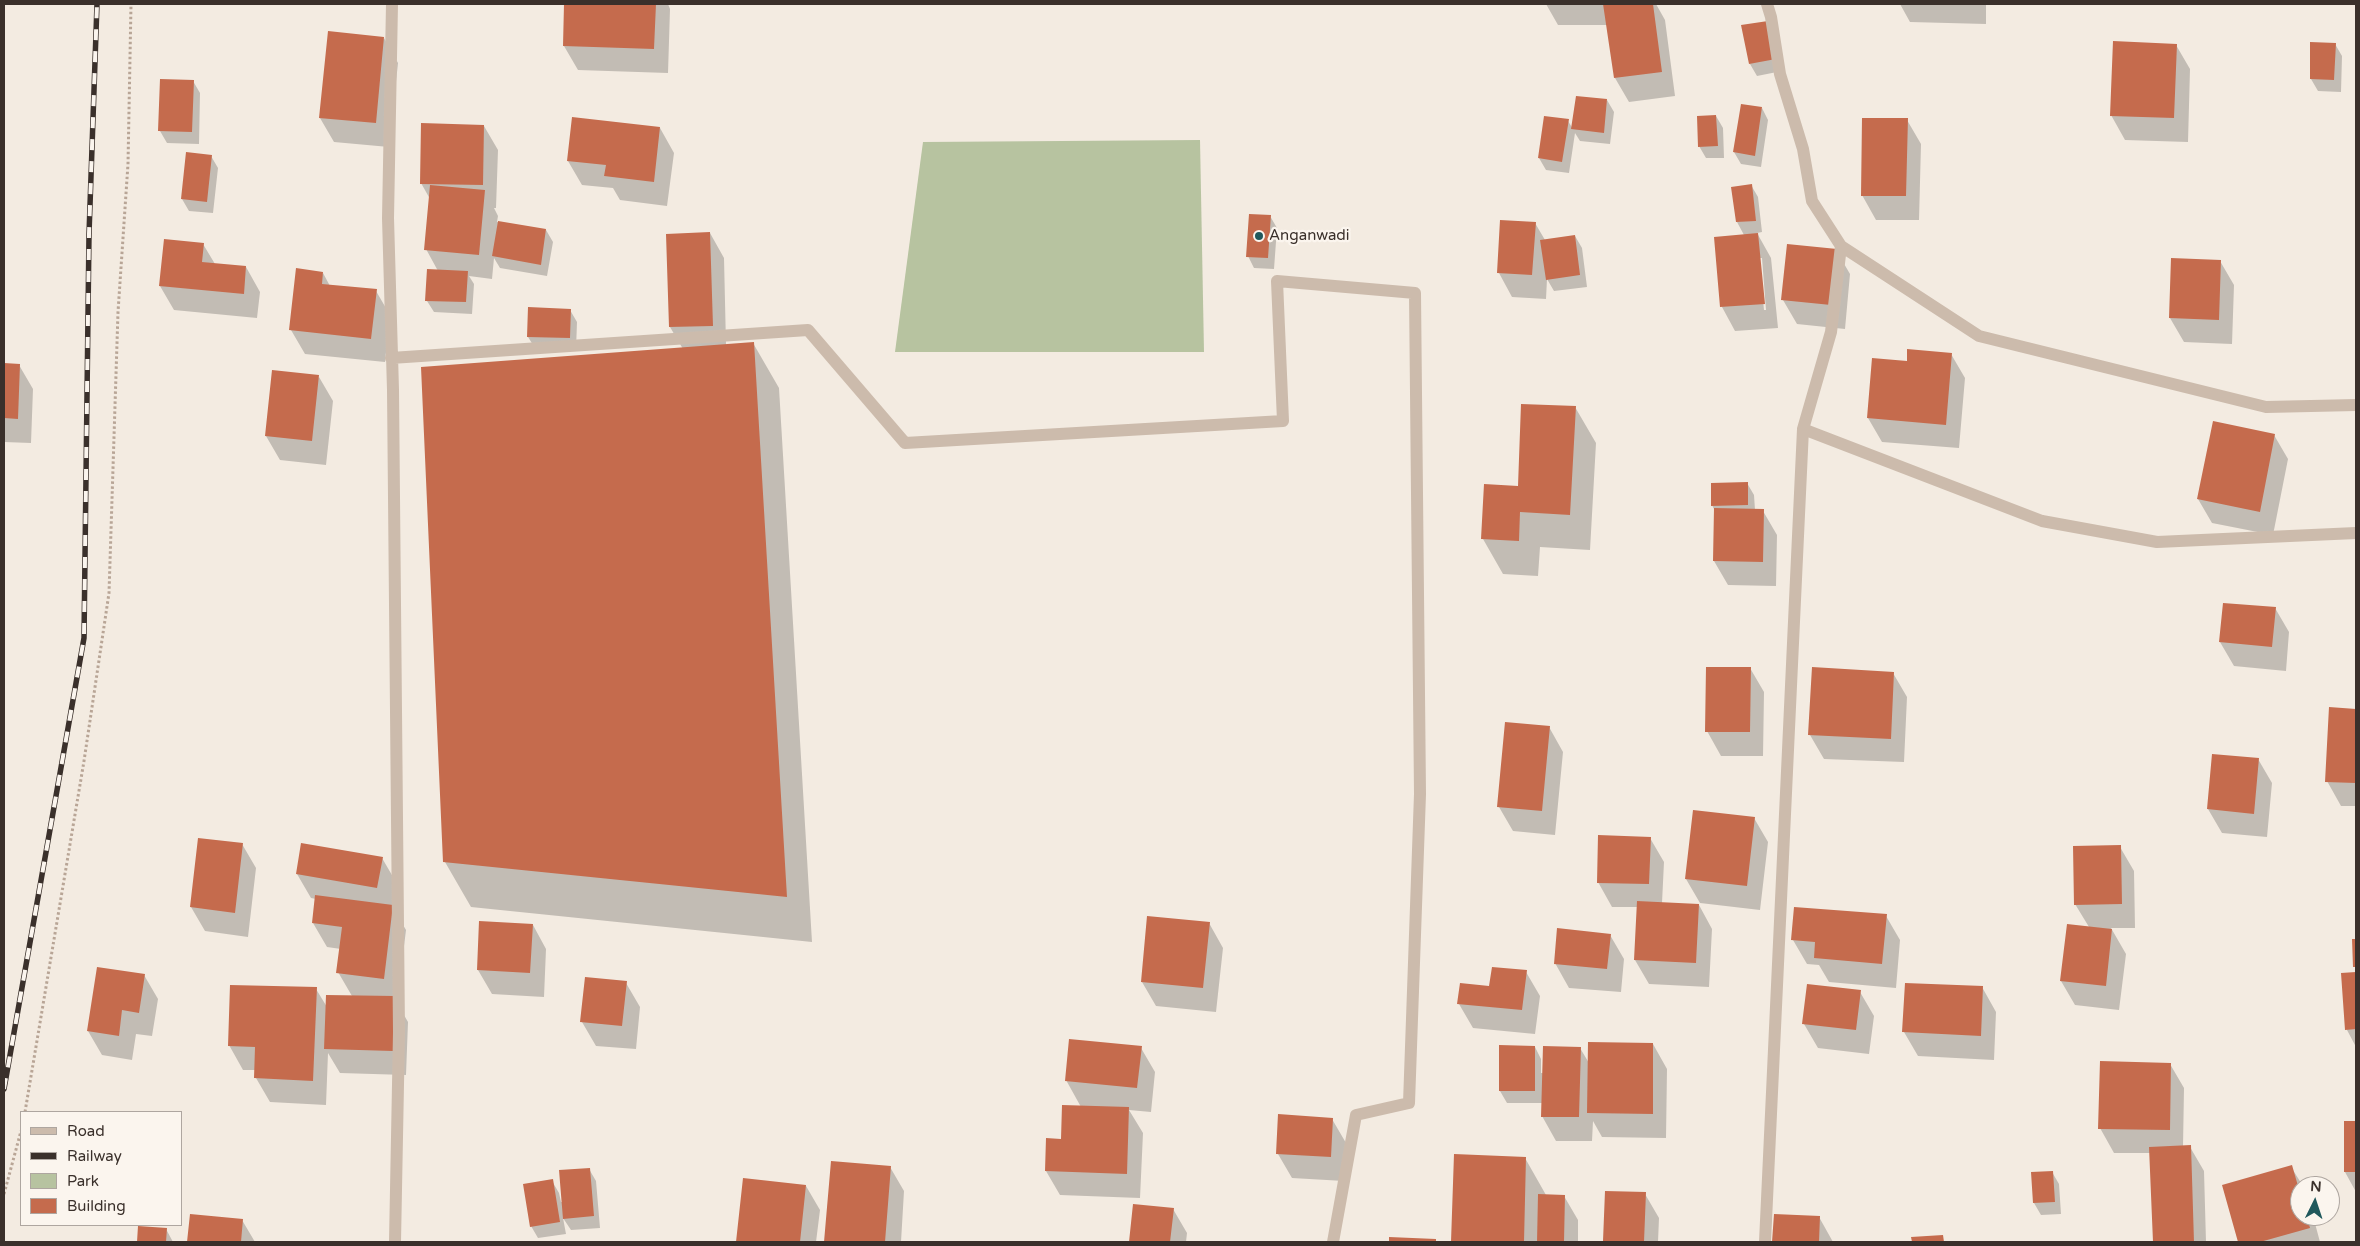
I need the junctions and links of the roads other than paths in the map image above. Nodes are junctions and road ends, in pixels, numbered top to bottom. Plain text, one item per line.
1 (392, 4) edge
2 (1766, 4) edge
3 (1841, 246) junction
4 (391, 358) junction
5 (2356, 405) edge
6 (1802, 429) junction
7 (2356, 533) edge
8 (395, 1242) edge
9 (1333, 1242) edge
10 (1765, 1242) edge

1 - 4 street
2 - 3 street
3 - 5 street
3 - 6 street
4 - 8 street
4 - 9 street
6 - 7 street
6 - 10 street

